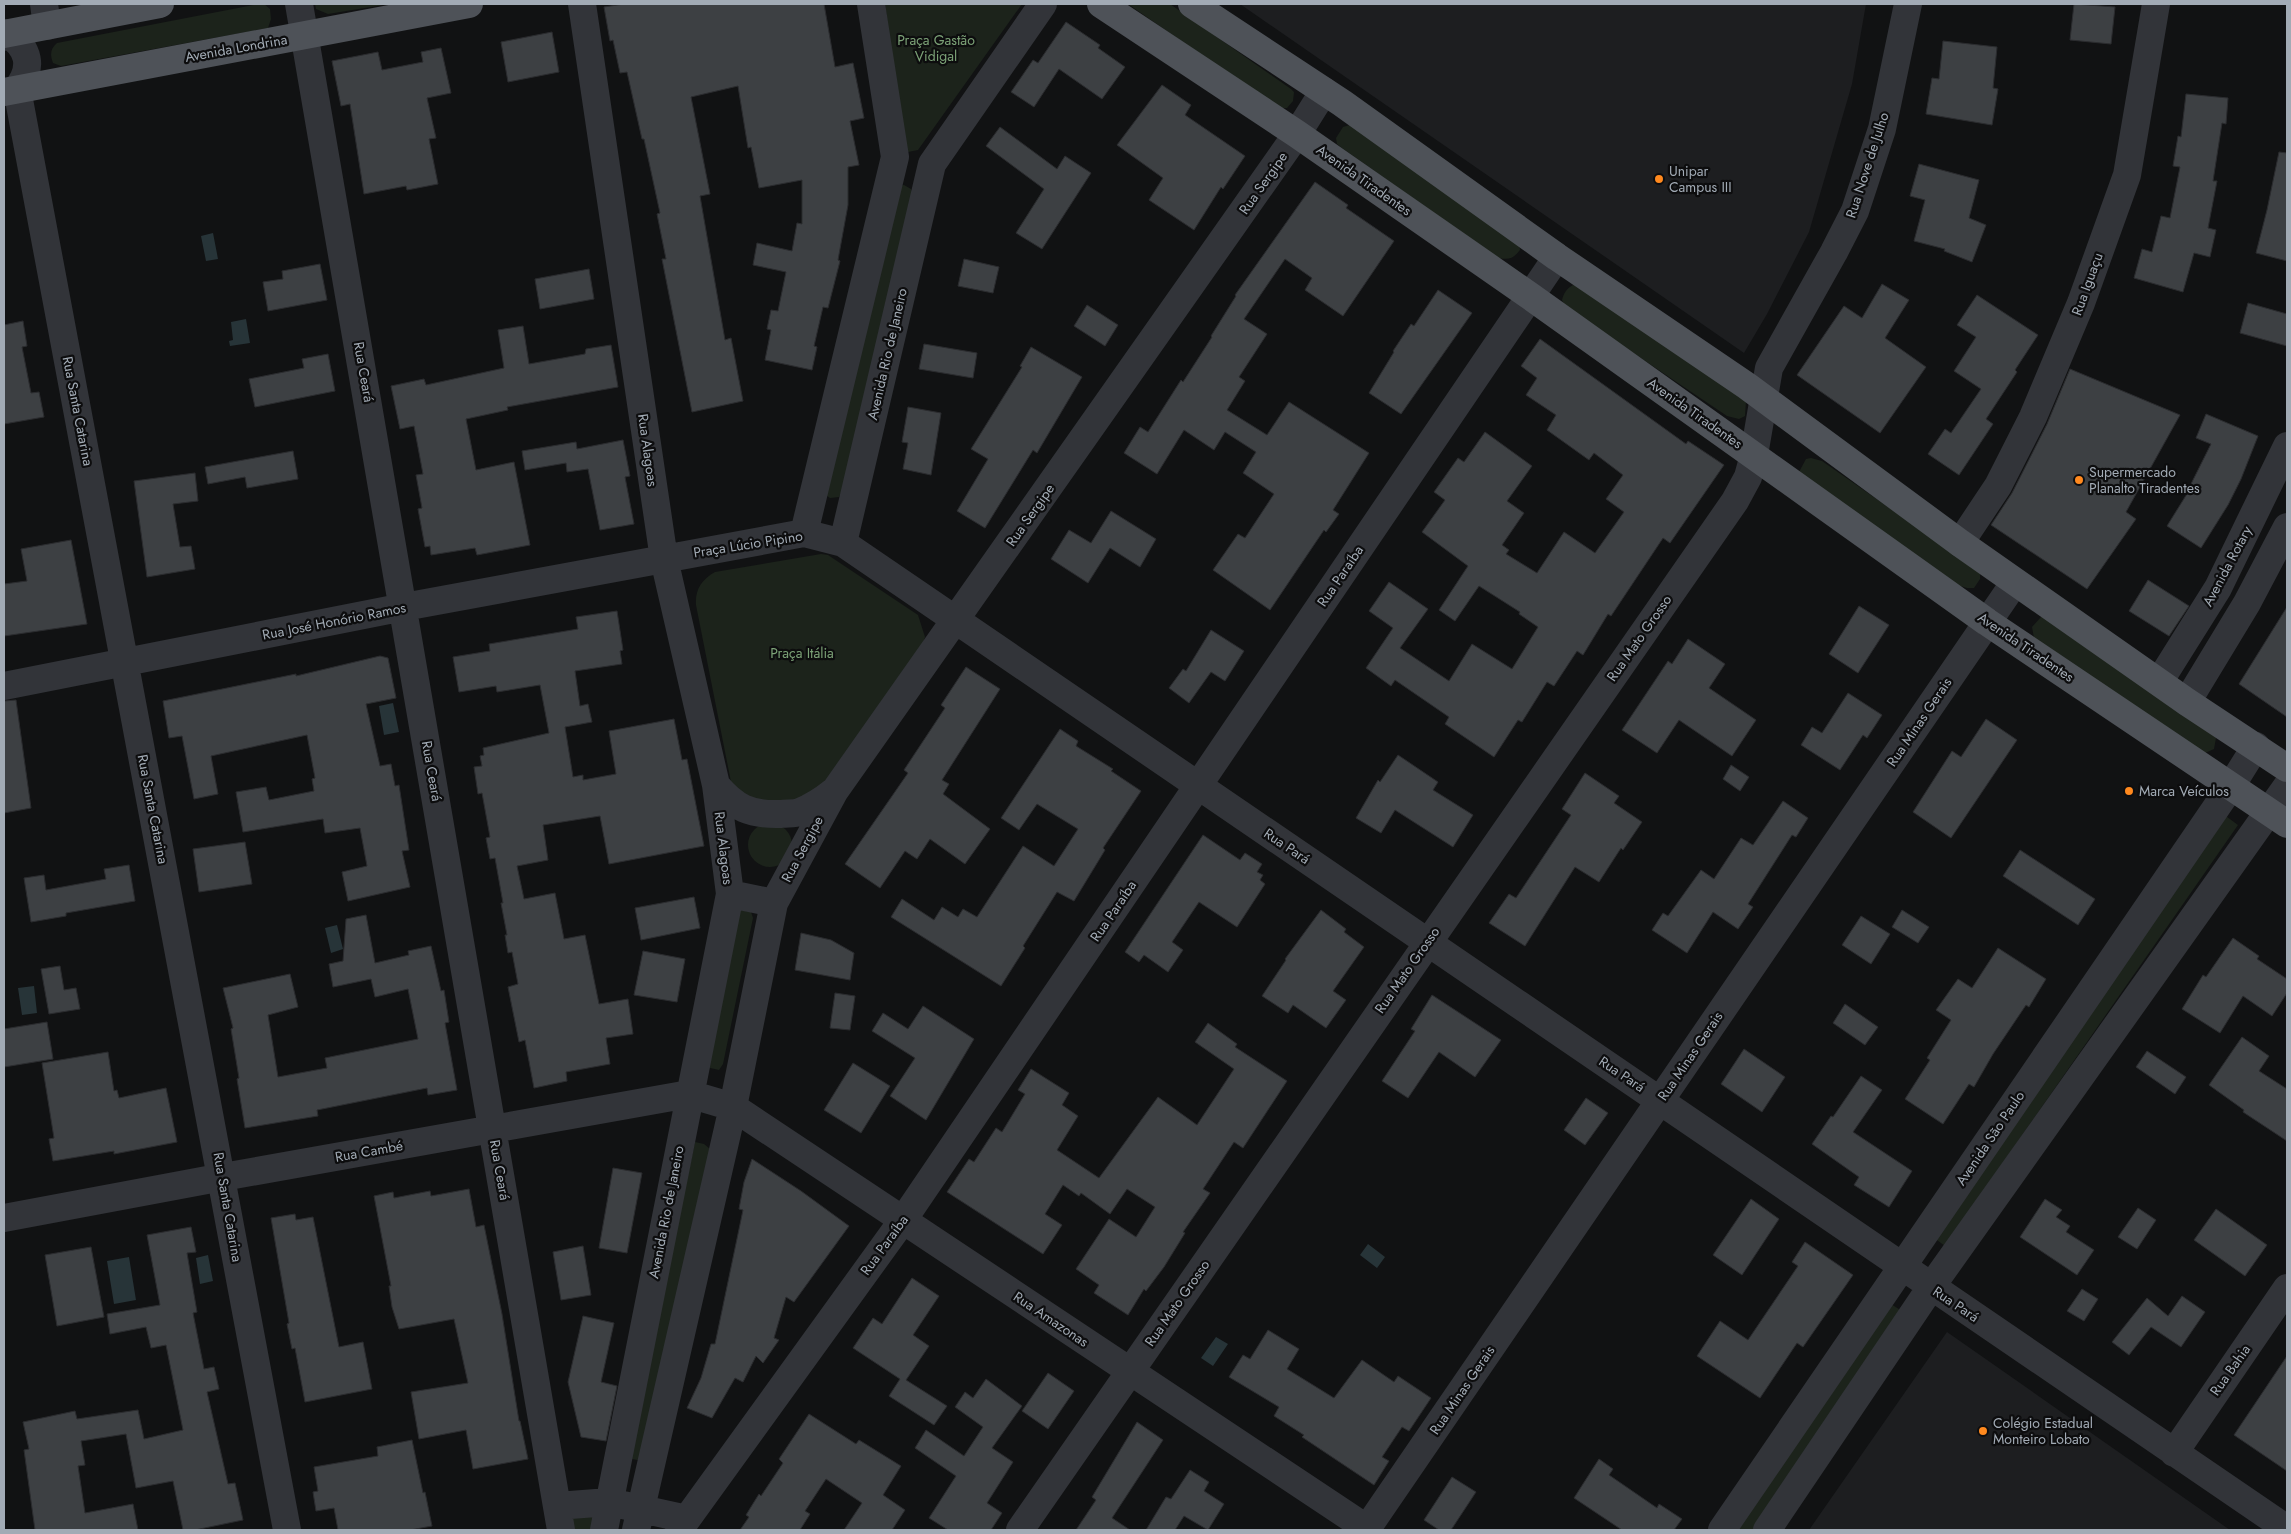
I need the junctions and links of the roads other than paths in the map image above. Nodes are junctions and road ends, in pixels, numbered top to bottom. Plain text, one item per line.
1 (160, 4) edge
2 (300, 4) edge
3 (469, 4) edge
4 (582, 4) edge
5 (871, 4) edge
6 (1044, 4) edge
7 (1101, 4) edge
8 (1192, 4) edge
9 (1908, 4) edge
10 (2156, 4) edge
11 (45, 15) edge
12 (5, 35) edge
13 (306, 36) junction
14 (8, 87) edge
15 (1324, 91) junction
16 (1297, 134) junction
17 (895, 157) junction
18 (932, 164) junction
19 (1557, 256) junction
20 (1530, 296) junction
21 (1762, 398) junction
22 (2287, 446) edge
23 (1754, 455) junction
24 (2287, 527) edge
25 (804, 533) junction
26 (843, 543) junction
27 (1960, 543) junction
28 (664, 559) junction
29 (2015, 582) junction
30 (404, 607) junction
31 (956, 621) junction
32 (1987, 622) junction
33 (125, 663) junction
34 (2159, 682) junction
35 (4, 686) edge
36 (2187, 702) junction
37 (2256, 746) junction
38 (2287, 768) edge
39 (716, 785) junction
40 (1198, 786) junction
41 (2231, 786) junction
42 (2287, 786) edge
43 (834, 792) junction
44 (2278, 818) edge
45 (730, 894) junction
46 (774, 903) junction
47 (1427, 942) junction
48 (689, 1094) junction
49 (1660, 1100) junction
50 (733, 1107) junction
51 (493, 1130) junction
52 (223, 1177) junction
53 (4, 1218) edge
54 (903, 1220) junction
55 (1902, 1266) junction
56 (1931, 1287) junction
57 (2287, 1288) edge
58 (1130, 1371) junction
59 (2174, 1453) junction
60 (610, 1502) junction
61 (559, 1518) edge
62 (638, 1519) edge
63 (683, 1525) edge
64 (2287, 1528) edge
65 (287, 1530) edge
66 (604, 1530) edge
67 (1020, 1530) edge
68 (1367, 1530) edge
69 (1722, 1530) edge
70 (1767, 1530) edge

1 - 11 main road
2 - 13 street, Rua Ceará
3 - 13 main road, Avenida Londrina
4 - 28 street, Rua Alagoas
5 - 17 street
6 - 18 street
7 - 16 main road, Avenida Tiradentes
8 - 15 main road
9 - 21 street, Rua Nove de Julho
10 - 27 street, Rua Iguaçu
11 - 12 main road
12 - 14 street
13 - 14 main road, Avenida Londrina
13 - 30 street, Rua Ceará
14 - 33 street, Rua Santa Catarina
15 - 16 street, Rua Sergipe
15 - 19 main road
16 - 20 main road, Avenida Tiradentes
16 - 31 street, Rua Sergipe
17 - 18 street
17 - 25 street
18 - 26 street, Avenida Rio de Janeiro
19 - 20 street, Rua Paraíba
19 - 21 main road
20 - 23 main road, Avenida Tiradentes
20 - 40 street, Rua Paraíba
21 - 23 street, Rua Mato Grosso
21 - 27 main road
22 - 34 street, Avenida Rotary
23 - 32 main road, Avenida Tiradentes
23 - 47 street, Rua Mato Grosso
24 - 36 street
25 - 26 street, Praça Lúcio Pipino
25 - 28 street, Praça Lúcio Pipino
26 - 31 street, Praça Lúcio Pipino
27 - 29 main road
28 - 30 street, Rua José Honório Ramos
28 - 39 street, Rua Alagoas
29 - 32 street, Rua Minas Gerais
29 - 34 main road
30 - 33 street, Rua José Honório Ramos
30 - 51 street, Rua Ceará
31 - 40 street, Rua Pará
31 - 43 street, Rua Sergipe
32 - 41 main road, Avenida Tiradentes
32 - 49 street, Rua Minas Gerais
33 - 35 street, Rua José Honório Ramos
33 - 52 street, Rua Santa Catarina
34 - 36 main road
36 - 37 main road
37 - 38 main road
37 - 41 street, Avenida São Paulo
39 - 43 street
39 - 45 street, Rua Alagoas
40 - 47 street, Rua Pará
40 - 54 street, Rua Paraíba
41 - 44 main road, Avenida Tiradentes
41 - 55 street, Avenida São Paulo
42 - 44 street
43 - 46 street, Rua Sergipe
44 - 56 street
45 - 46 street
45 - 48 street, Avenida Rio de Janeiro
46 - 50 street
47 - 49 street, Rua Pará
47 - 58 street, Rua Mato Grosso
48 - 50 street, Rua Cambé
48 - 51 street, Rua Cambé
48 - 60 street, Avenida Rio de Janeiro
49 - 55 street, Rua Pará
49 - 68 street, Rua Minas Gerais
50 - 54 street, Rua Amazonas
50 - 62 street
51 - 52 street, Rua Cambé
51 - 61 street, Rua Ceará
52 - 53 street, Rua Cambé
52 - 65 street, Rua Santa Catarina
54 - 58 street, Rua Amazonas
54 - 63 street, Rua Paraíba
55 - 56 street, Rua Pará
55 - 69 street, Avenida São Paulo
56 - 59 street, Rua Pará
56 - 70 street
57 - 59 street, Rua Bahia
58 - 67 street, Rua Mato Grosso
58 - 68 street, Rua Amazonas
59 - 64 street, Rua Pará
60 - 61 street, Rua Ceará
60 - 62 street, Rua Ceará
60 - 66 street, Avenida Rio de Janeiro
62 - 63 street, Rua Paraíba

